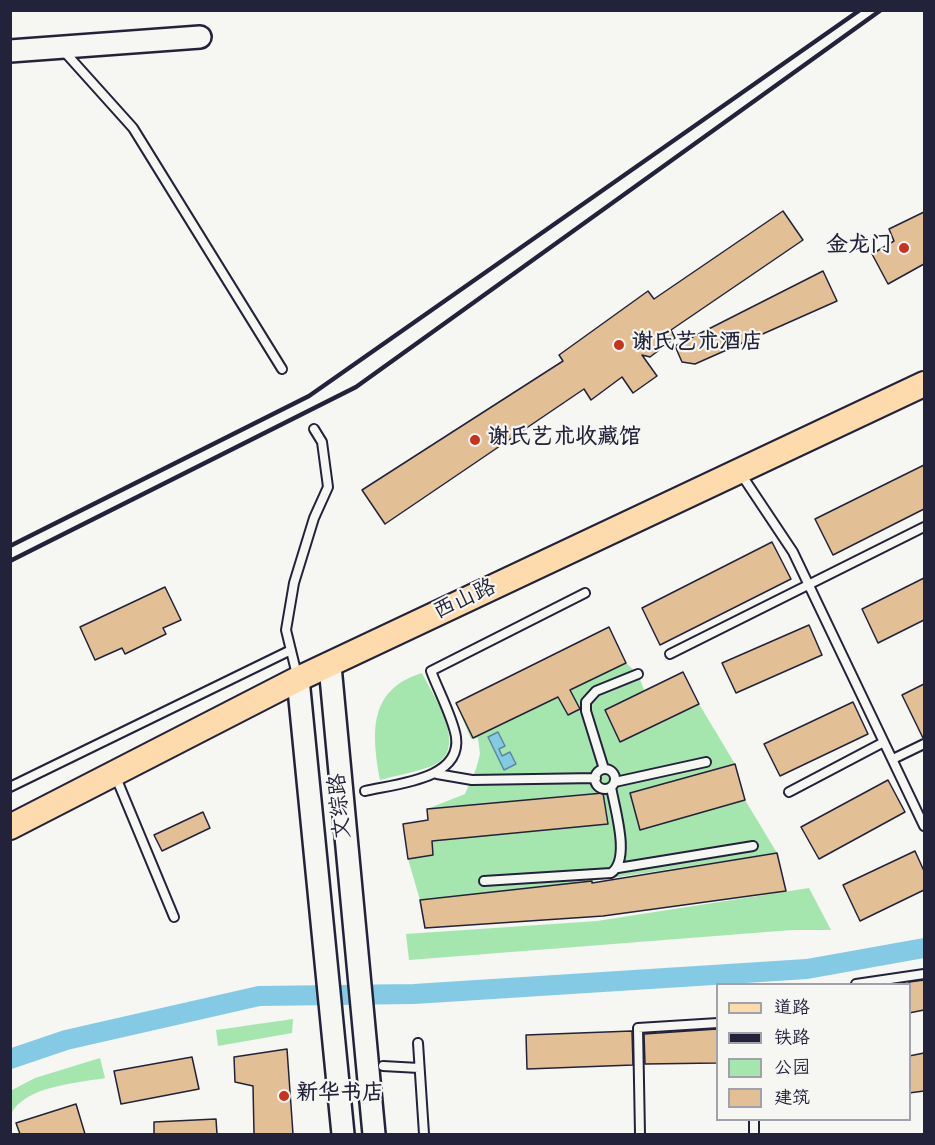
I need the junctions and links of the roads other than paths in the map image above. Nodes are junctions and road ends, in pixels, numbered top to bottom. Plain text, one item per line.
1 (200, 37) dead end
2 (60, 47) junction
3 (10, 51) edge
4 (282, 369) dead end
5 (924, 384) edge
6 (314, 429) dead end
7 (740, 473) junction
8 (924, 527) edge
9 (808, 585) junction
10 (585, 593) dead end
11 (291, 650) junction
12 (670, 654) dead end
13 (330, 666) junction
14 (638, 674) dead end
15 (297, 679) junction
16 (884, 742) junction
17 (924, 744) edge
18 (893, 759) junction
19 (706, 762) dead end
20 (604, 769) junction
21 (114, 774) junction
22 (437, 774) junction
23 (596, 778) junction
24 (613, 785) junction
25 (10, 787) edge
26 (365, 791) dead end
27 (789, 792) dead end
28 (924, 826) edge
29 (10, 827) edge
30 (753, 846) dead end
31 (618, 868) junction
32 (484, 881) dead end
33 (174, 917) dead end
34 (924, 974) edge
35 (863, 983) edge
36 (716, 1023) edge
37 (418, 1043) dead end
38 (383, 1066) dead end
39 (419, 1068) junction
40 (343, 1134) edge
41 (374, 1134) edge
42 (424, 1134) edge
43 (640, 1134) edge

1 - 2 main road
2 - 3 main road
2 - 4 lane
5 - 7 main road, 西山路
6 - 11 lane
7 - 9 lane
7 - 13 main road, 西山路
8 - 9 lane
9 - 12 lane
9 - 16 lane
10 - 22 lane
11 - 15 lane
11 - 25 lane
13 - 15 main road, 西山路
13 - 41 main road, 文综路
14 - 20 lane
15 - 21 main road, 西山路
15 - 40 main road
16 - 18 lane
16 - 27 lane
17 - 18 lane
18 - 28 lane
19 - 24 lane
20 - 23 lane
20 - 24 lane
21 - 29 main road, 西山路
21 - 33 lane
22 - 23 lane
22 - 26 lane
23 - 24 lane
24 - 31 lane
30 - 31 lane
31 - 32 lane
34 - 35 lane
36 - 43 lane
37 - 39 lane
38 - 39 lane
39 - 42 lane

